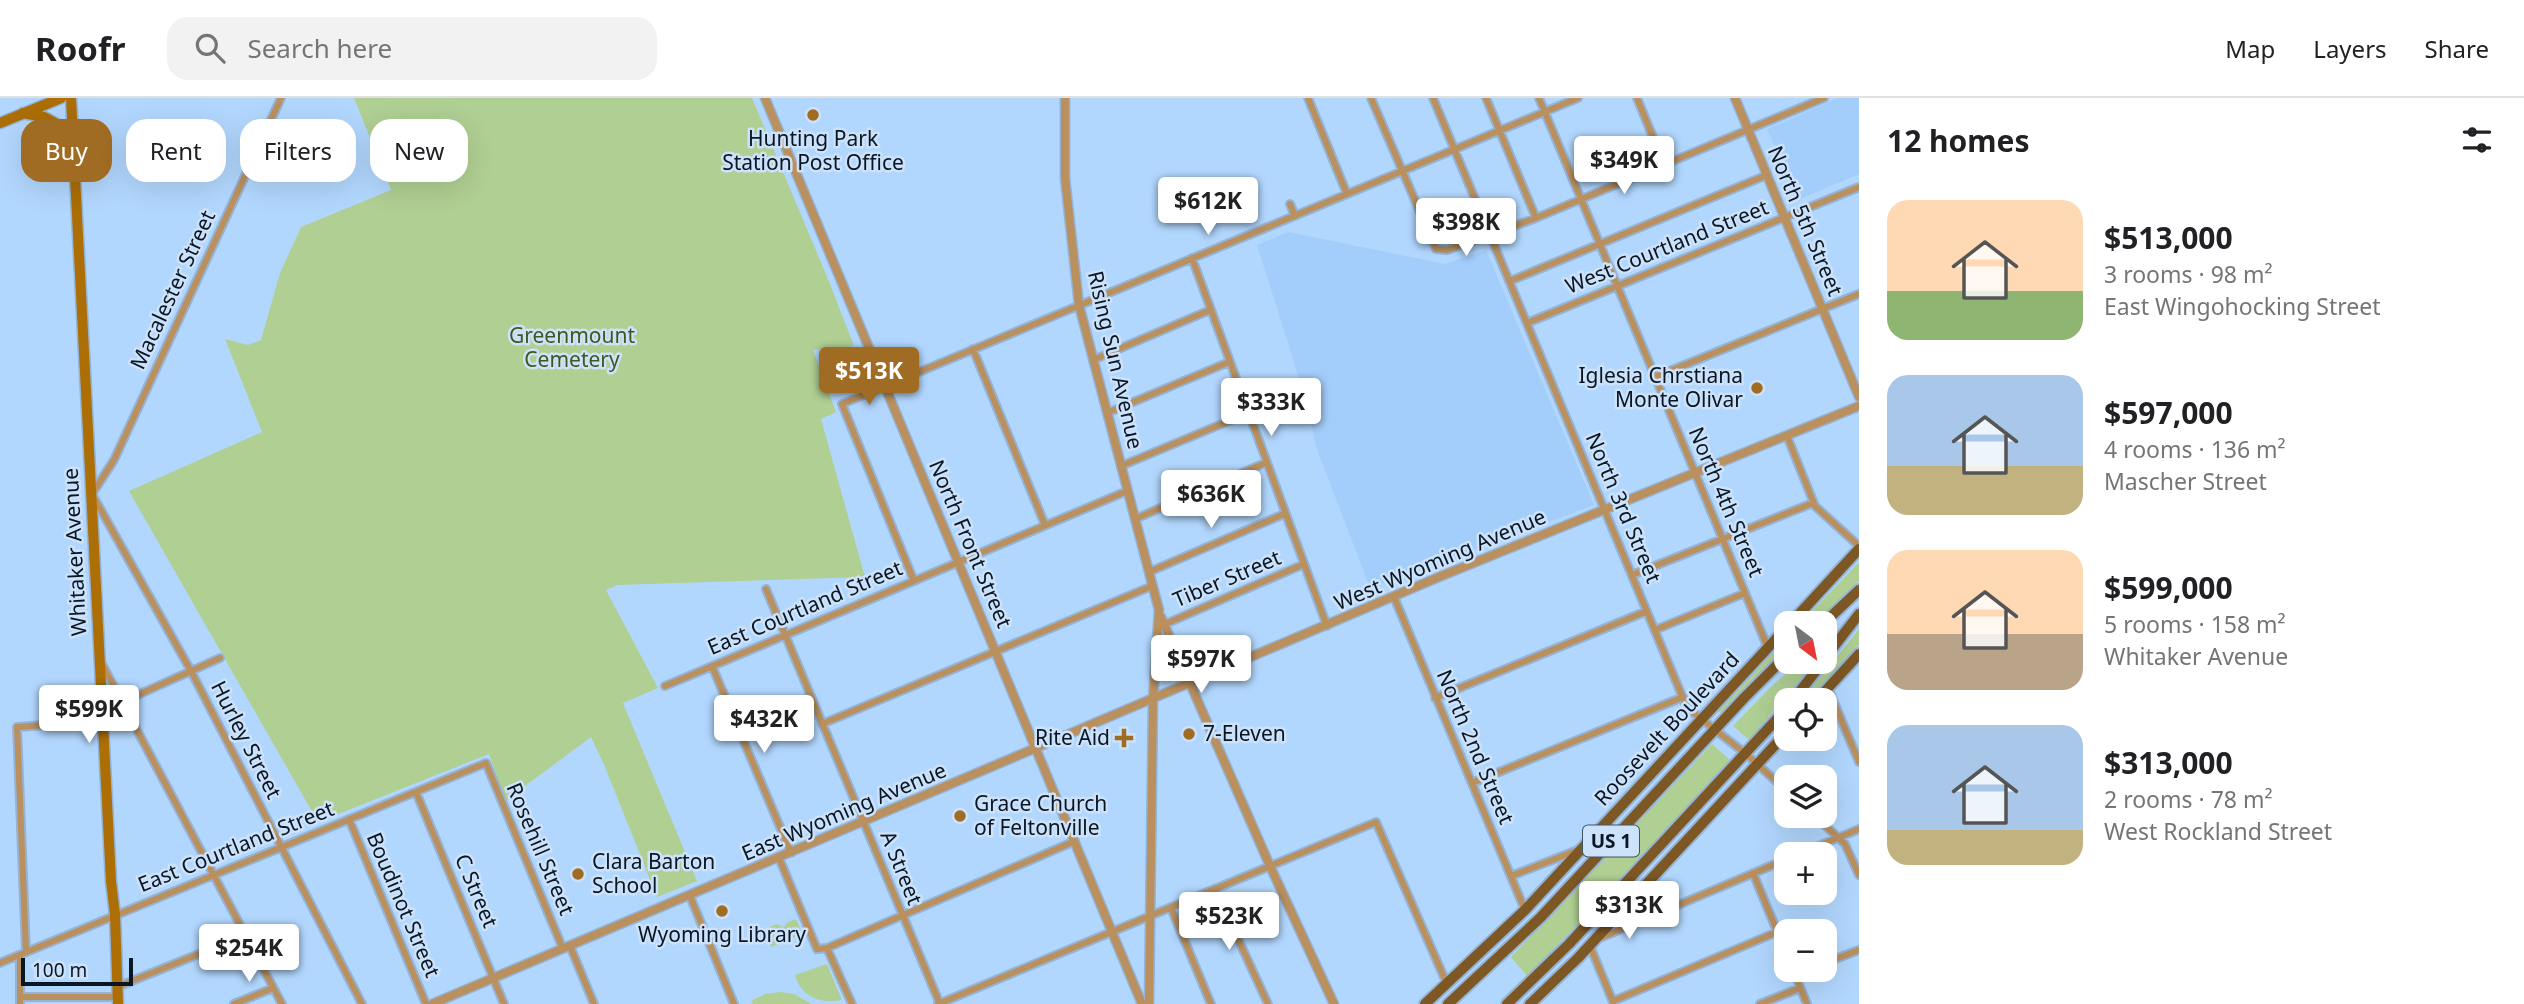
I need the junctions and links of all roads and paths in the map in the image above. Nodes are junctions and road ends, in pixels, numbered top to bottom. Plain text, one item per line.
1 (61, 98) edge
2 (71, 98) edge
3 (281, 98) edge
4 (765, 98) edge
5 (1065, 98) edge
6 (1308, 98) edge
7 (1371, 98) edge
8 (1433, 98) edge
9 (1486, 98) edge
10 (1539, 98) edge
11 (1578, 98) edge
12 (1637, 98) edge
13 (1735, 98) edge
14 (1824, 98) edge
15 (1808, 101) edge
16 (1545, 112) junction
17 (23, 113) junction
18 (48, 119) edge
19 (72, 119) edge
20 (0, 123) edge
21 (1748, 130) junction
22 (1499, 131) junction
23 (1455, 149) junction
24 (1664, 164) junction
25 (1401, 171) junction
26 (1767, 175) junction
27 (76, 182) edge
28 (1859, 187) edge
29 (1347, 194) junction
30 (1581, 199) junction
31 (1290, 204) dead end
32 (1295, 216) junction
33 (1536, 218) junction
34 (1784, 218) junction
35 (1491, 236) junction
36 (1600, 244) junction
37 (1192, 258) junction
38 (1510, 281) junction
39 (1617, 286) junction
40 (1859, 294) edge
41 (1079, 305) junction
42 (1823, 309) junction
43 (1210, 310) junction
44 (1527, 323) junction
45 (973, 349) junction
46 (1093, 360) junction
47 (1229, 362) junction
48 (1655, 377) junction
49 (885, 386) junction
50 (1859, 397) edge
51 (1859, 406) edge
52 (1107, 413) junction
53 (1248, 413) junction
54 (1787, 436) junction
55 (1265, 463) junction
56 (1121, 466) junction
57 (1695, 474) junction
58 (1127, 491) junction
59 (92, 494) junction
60 (1813, 503) junction
61 (1606, 511) junction
62 (1284, 514) junction
63 (1135, 519) junction
64 (1045, 525) junction
65 (1722, 540) junction
66 (1859, 548) edge
67 (958, 562) junction
68 (1304, 564) junction
69 (1149, 572) junction
70 (1632, 575) junction
71 (914, 581) junction
72 (1152, 586) junction
73 (766, 589) dead end
74 (1859, 590) edge
75 (1745, 593) junction
76 (1394, 597) junction
77 (1159, 610) junction
78 (1647, 611) junction
79 (1802, 611) edge
80 (1837, 611) edge
81 (1859, 614) edge
82 (1163, 625) junction
83 (1327, 626) junction
84 (1655, 630) junction
85 (785, 636) junction
86 (1774, 641) edge
87 (1838, 642) edge
88 (1768, 648) junction
89 (996, 652) junction
90 (1859, 654) edge
91 (220, 658) dead end
92 (101, 663) junction
93 (712, 666) junction
94 (1774, 668) edge
95 (191, 671) junction
96 (1813, 674) edge
97 (1189, 684) junction
98 (665, 686) dead end
99 (1802, 688) edge
100 (1828, 688) edge
101 (1683, 697) junction
102 (1436, 698) junction
103 (1153, 699) junction
104 (122, 702) junction
105 (1837, 709) edge
106 (1702, 719) junction
107 (103, 721) junction
108 (1774, 723) edge
109 (822, 724) junction
110 (1715, 728) junction
111 (1774, 746) edge
112 (1037, 749) junction
113 (1746, 754) junction
114 (1859, 762) edge
115 (485, 763) joint
116 (1757, 765) junction
117 (1774, 780) edge
118 (1472, 783) junction
119 (415, 792) junction
120 (349, 820) junction
121 (864, 822) junction
122 (1829, 828) edge
123 (1859, 829) edge
124 (1840, 837) junction
125 (1075, 841) junction
126 (1828, 842) edge
127 (281, 847) junction
128 (1583, 848) junction
129 (790, 853) junction
130 (1673, 856) junction
131 (779, 858) junction
132 (1774, 864) edge
133 (1270, 866) junction
134 (1753, 873) junction
135 (213, 875) junction
136 (1511, 876) junction
137 (1859, 876) edge
138 (1215, 889) junction
139 (1619, 891) junction
140 (1563, 893) junction
141 (690, 896) junction
142 (1629, 903) junction
143 (1171, 908) junction
144 (1525, 910) junction
145 (116, 915) junction
146 (902, 916) junction
147 (1149, 916) junction
148 (1650, 916) junction
149 (1774, 925) edge
150 (1112, 931) junction
151 (1774, 933) edge
152 (246, 935) junction
153 (1592, 943) junction
154 (567, 948) junction
155 (827, 948) junction
156 (1859, 950) edge
157 (23, 953) junction
158 (1837, 958) edge
159 (0, 963) edge
160 (493, 979) junction
161 (1798, 982) edge
162 (1447, 984) junction
163 (273, 988) junction
164 (1800, 988) junction
165 (118, 996) edge
166 (20, 1001) edge
167 (1613, 1003) edge
168 (234, 1004) edge
169 (282, 1004) edge
170 (362, 1004) edge
171 (426, 1004) edge
172 (432, 1004) edge
173 (504, 1004) edge
174 (594, 1004) edge
175 (734, 1004) edge
176 (852, 1004) edge
177 (939, 1004) edge
178 (1142, 1004) edge
179 (1149, 1004) edge
180 (1211, 1004) edge
181 (1268, 1004) edge
182 (1334, 1004) edge
183 (1425, 1004) edge
184 (1448, 1004) edge
185 (1507, 1004) edge
186 (1530, 1004) edge
187 (1760, 1004) edge
188 (1807, 1004) edge

1 - 17 main road
2 - 19 main road, Whitaker Avenue
3 - 59 street, Macalester Street
4 - 49 street, North Front Street
5 - 41 street, Rising Sun Avenue
6 - 29 street
7 - 25 street
8 - 23 street, North 3rd Street
9 - 22 street
10 - 16 street, North 4th Street
11 - 16 street
12 - 24 street
13 - 21 street, North 5th Street
14 - 15 street
15 - 21 street
16 - 22 street
16 - 30 street, North 4th Street
17 - 18 main road
17 - 20 main road
21 - 24 street
21 - 26 street, North 5th Street
22 - 23 street
22 - 33 street
23 - 25 street
23 - 35 street, North 3rd Street
24 - 30 street
25 - 29 street
25 - 35 street
26 - 34 street, North 5th Street
26 - 36 street
27 - 59 main road, Whitaker Avenue
28 - 34 street, West Courtland Street
29 - 32 street
30 - 33 street
30 - 36 street, North 4th Street
31 - 32 street
32 - 37 street
33 - 35 street
34 - 39 street, West Courtland Street
34 - 42 street, North 5th Street
35 - 38 street, North 3rd Street
36 - 38 street
36 - 39 street, North 4th Street
37 - 41 street
37 - 43 street
38 - 44 street, North 3rd Street
39 - 44 street, West Courtland Street
39 - 48 street, North 4th Street
40 - 42 street
41 - 45 street
41 - 46 street, Rising Sun Avenue
42 - 48 street
42 - 50 street, North 5th Street
43 - 46 street
43 - 47 street
44 - 61 street, North 3rd Street
45 - 49 street
45 - 64 street
46 - 52 street, Rising Sun Avenue
47 - 52 street
47 - 53 street
48 - 57 street, North 4th Street
49 - 67 street, North Front Street
49 - 71 street
51 - 54 street, West Wyoming Avenue
52 - 56 street, Rising Sun Avenue
53 - 55 street
53 - 56 street
54 - 57 street, West Wyoming Avenue
54 - 60 street
55 - 62 street
55 - 63 street
56 - 58 street, Rising Sun Avenue
57 - 61 street, West Wyoming Avenue
57 - 65 street, North 4th Street
58 - 63 street, Rising Sun Avenue
58 - 64 street
59 - 92 main road, Whitaker Avenue
59 - 95 street, Hurley Street
60 - 65 street
60 - 66 street
61 - 70 street, North 3rd Street
61 - 76 street, West Wyoming Avenue
62 - 68 street
62 - 69 street
63 - 69 street, Rising Sun Avenue
64 - 67 street
65 - 70 street
65 - 75 street, North 4th Street
66 - 79 highway
67 - 71 street, East Courtland Street
67 - 89 street, North Front Street
68 - 82 street, Tiber Street
68 - 83 street
69 - 72 street, Rising Sun Avenue
70 - 78 street, North 3rd Street
71 - 85 street, East Courtland Street
72 - 77 street, Rising Sun Avenue
72 - 89 street
73 - 85 street, A Street
74 - 80 highway
75 - 84 street
75 - 88 street, North 4th Street
76 - 83 street, West Wyoming Avenue
76 - 102 street, North 2nd Street
77 - 82 street
77 - 103 street, Rising Sun Avenue
78 - 84 street, North 3rd Street
78 - 102 street
81 - 87 highway
82 - 97 street
83 - 97 street, West Wyoming Avenue
84 - 101 street, North 3rd Street
85 - 93 street, East Courtland Street
85 - 109 street, A Street
86 - 88 highway, Roosevelt Boulevard / US 1
88 - 106 highway, Roosevelt Boulevard / US 1
89 - 109 street
89 - 112 street, North Front Street
90 - 100 highway
91 - 95 street
92 - 104 street
92 - 107 main road, Whitaker Avenue
93 - 98 street, East Courtland Street
93 - 129 street
94 - 110 highway, Roosevelt Boulevard / US 1
95 - 104 street
95 - 127 street, Hurley Street
96 - 99 highway
97 - 103 street, West Wyoming Avenue
97 - 133 street
101 - 106 street, North 3rd Street
101 - 118 street
102 - 118 street, North 2nd Street
103 - 112 street, West Wyoming Avenue
103 - 147 street, Rising Sun Avenue
104 - 107 street
104 - 135 street
105 - 114 street
106 - 110 street, North 3rd Street
106 - 128 highway, Roosevelt Boulevard / US 1
107 - 145 main road, Whitaker Avenue
107 - 157 street
108 - 113 highway, US 1
109 - 121 street, A Street
110 - 113 street, North 3rd Street
110 - 140 highway, Roosevelt Boulevard / US 1
111 - 116 highway, US 1
112 - 121 street, East Wyoming Avenue
112 - 125 street, North Front Street
113 - 116 street
113 - 139 highway, US 1
115 - 119 street, East Courtland Street
115 - 154 street, Rosehill Street
116 - 117 street
116 - 130 highway, US 1
118 - 136 street, North 2nd Street
119 - 120 street, East Courtland Street
119 - 160 street, C Street
120 - 127 street, East Courtland Street
120 - 171 street, Boudinot Street
121 - 129 street, East Wyoming Avenue
121 - 146 street, A Street
122 - 124 street
123 - 124 street
124 - 126 street
124 - 137 street
125 - 146 street
125 - 150 street, North Front Street
127 - 135 street, East Courtland Street
127 - 170 street, Hurley Street
128 - 136 street
128 - 140 highway
128 - 144 highway, Roosevelt Boulevard / US 1
129 - 131 street, East Wyoming Avenue
130 - 139 highway
130 - 142 highway, US 1
131 - 141 street, East Wyoming Avenue
131 - 155 street
132 - 134 street
133 - 138 street
133 - 162 street
133 - 182 street
134 - 148 street
134 - 149 street
135 - 145 street, East Courtland Street
135 - 152 street
136 - 144 street, North 2nd Street
138 - 143 street
138 - 181 street
139 - 185 highway, US 1
140 - 184 highway, Roosevelt Boulevard / US 1
141 - 154 street, East Wyoming Avenue
141 - 175 street
142 - 148 street
142 - 153 highway, US 1
143 - 147 street
143 - 180 street
144 - 162 highway, Roosevelt Boulevard / US 1
145 - 157 street, East Courtland Street
145 - 165 main road, Whitaker Avenue
146 - 155 street
146 - 177 street, A Street
147 - 150 street
147 - 179 street, Rising Sun Avenue
148 - 153 street
150 - 177 street
150 - 178 street, North Front Street
151 - 167 street
152 - 163 street
152 - 165 street
153 - 167 street
153 - 186 highway, US 1
154 - 160 street, East Wyoming Avenue
154 - 174 street, Rosehill Street
155 - 176 street
156 - 158 street
157 - 159 street, East Courtland Street
157 - 166 street
160 - 172 street, East Wyoming Avenue
160 - 173 street, C Street
161 - 164 street
162 - 183 highway, Roosevelt Boulevard / US 1
163 - 168 street
163 - 169 street
164 - 187 street
164 - 188 street
165 - 166 street

